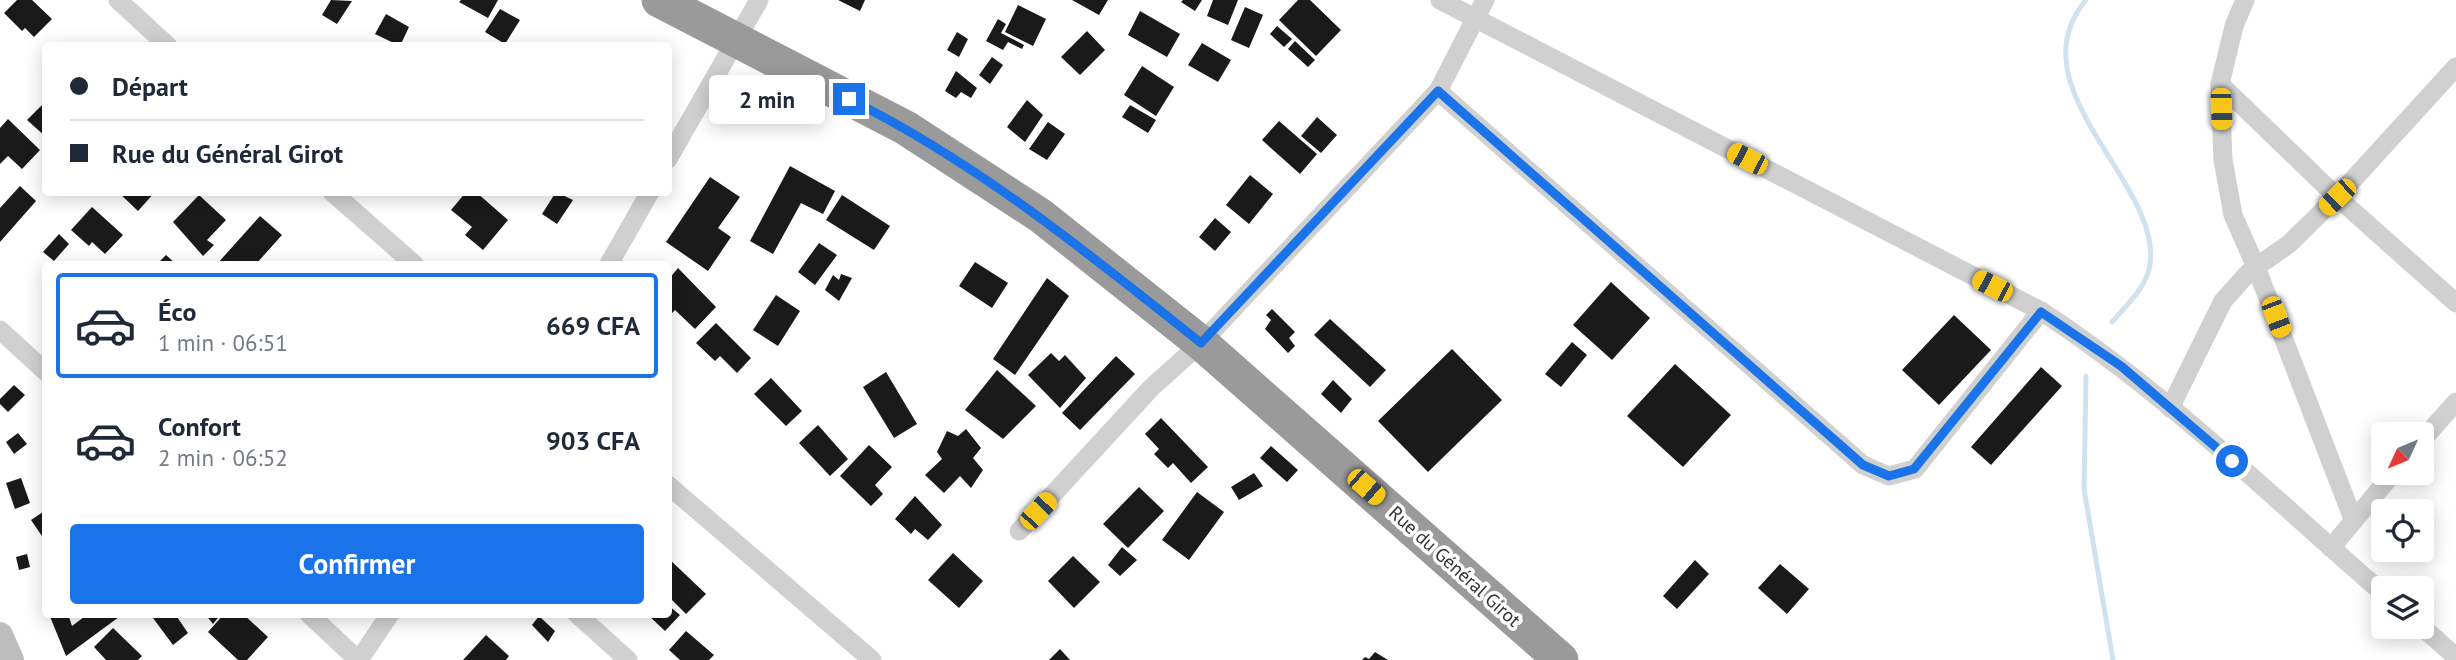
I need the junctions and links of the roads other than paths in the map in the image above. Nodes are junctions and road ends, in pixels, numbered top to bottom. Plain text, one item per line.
1 (118, 0) edge
2 (659, 0) edge
3 (759, 0) edge
4 (1440, 0) edge
5 (1485, 0) edge
6 (2245, 0) edge
7 (1476, 19) junction
8 (164, 42) edge
9 (736, 42) junction
10 (2456, 67) edge
11 (2220, 84) junction
12 (1438, 91) junction
13 (672, 152) edge
14 (337, 196) edge
15 (648, 196) edge
16 (2337, 197) junction
17 (411, 261) edge
18 (611, 261) edge
19 (2256, 267) junction
20 (2456, 303) edge
21 (2041, 312) junction
22 (0, 330) edge
23 (1201, 343) junction
24 (42, 368) edge
25 (2456, 402) edge
26 (2170, 408) junction
27 (2434, 427) edge
28 (2383, 485) edge
29 (672, 488) edge
30 (2353, 519) junction
31 (1019, 531) dead end
32 (2331, 548) junction
33 (2371, 583) edge
34 (313, 618) edge
35 (387, 618) edge
36 (581, 618) edge
37 (0, 635) edge
38 (2434, 638) edge
39 (2456, 657) edge
40 (11, 660) edge
41 (359, 660) edge
42 (628, 660) edge
43 (873, 660) edge
44 (1561, 660) edge

1 - 8 street
2 - 9 highway, Rue du Général Girot
3 - 9 street
4 - 7 street
5 - 7 street
6 - 11 street
7 - 12 street
7 - 21 street
9 - 13 street
9 - 23 highway, Rue du Général Girot
10 - 16 street
11 - 16 street
11 - 19 street
12 - 21 street
12 - 23 street
14 - 17 street
15 - 18 street
16 - 19 street
16 - 20 street
19 - 26 street
19 - 30 street
21 - 26 street
22 - 24 street
23 - 31 street
23 - 44 highway, Rue du Général Girot
25 - 27 street
26 - 32 street
28 - 30 street
29 - 43 street
30 - 32 street
32 - 33 street
34 - 41 street
35 - 41 street
36 - 42 street
37 - 40 street
38 - 39 street

